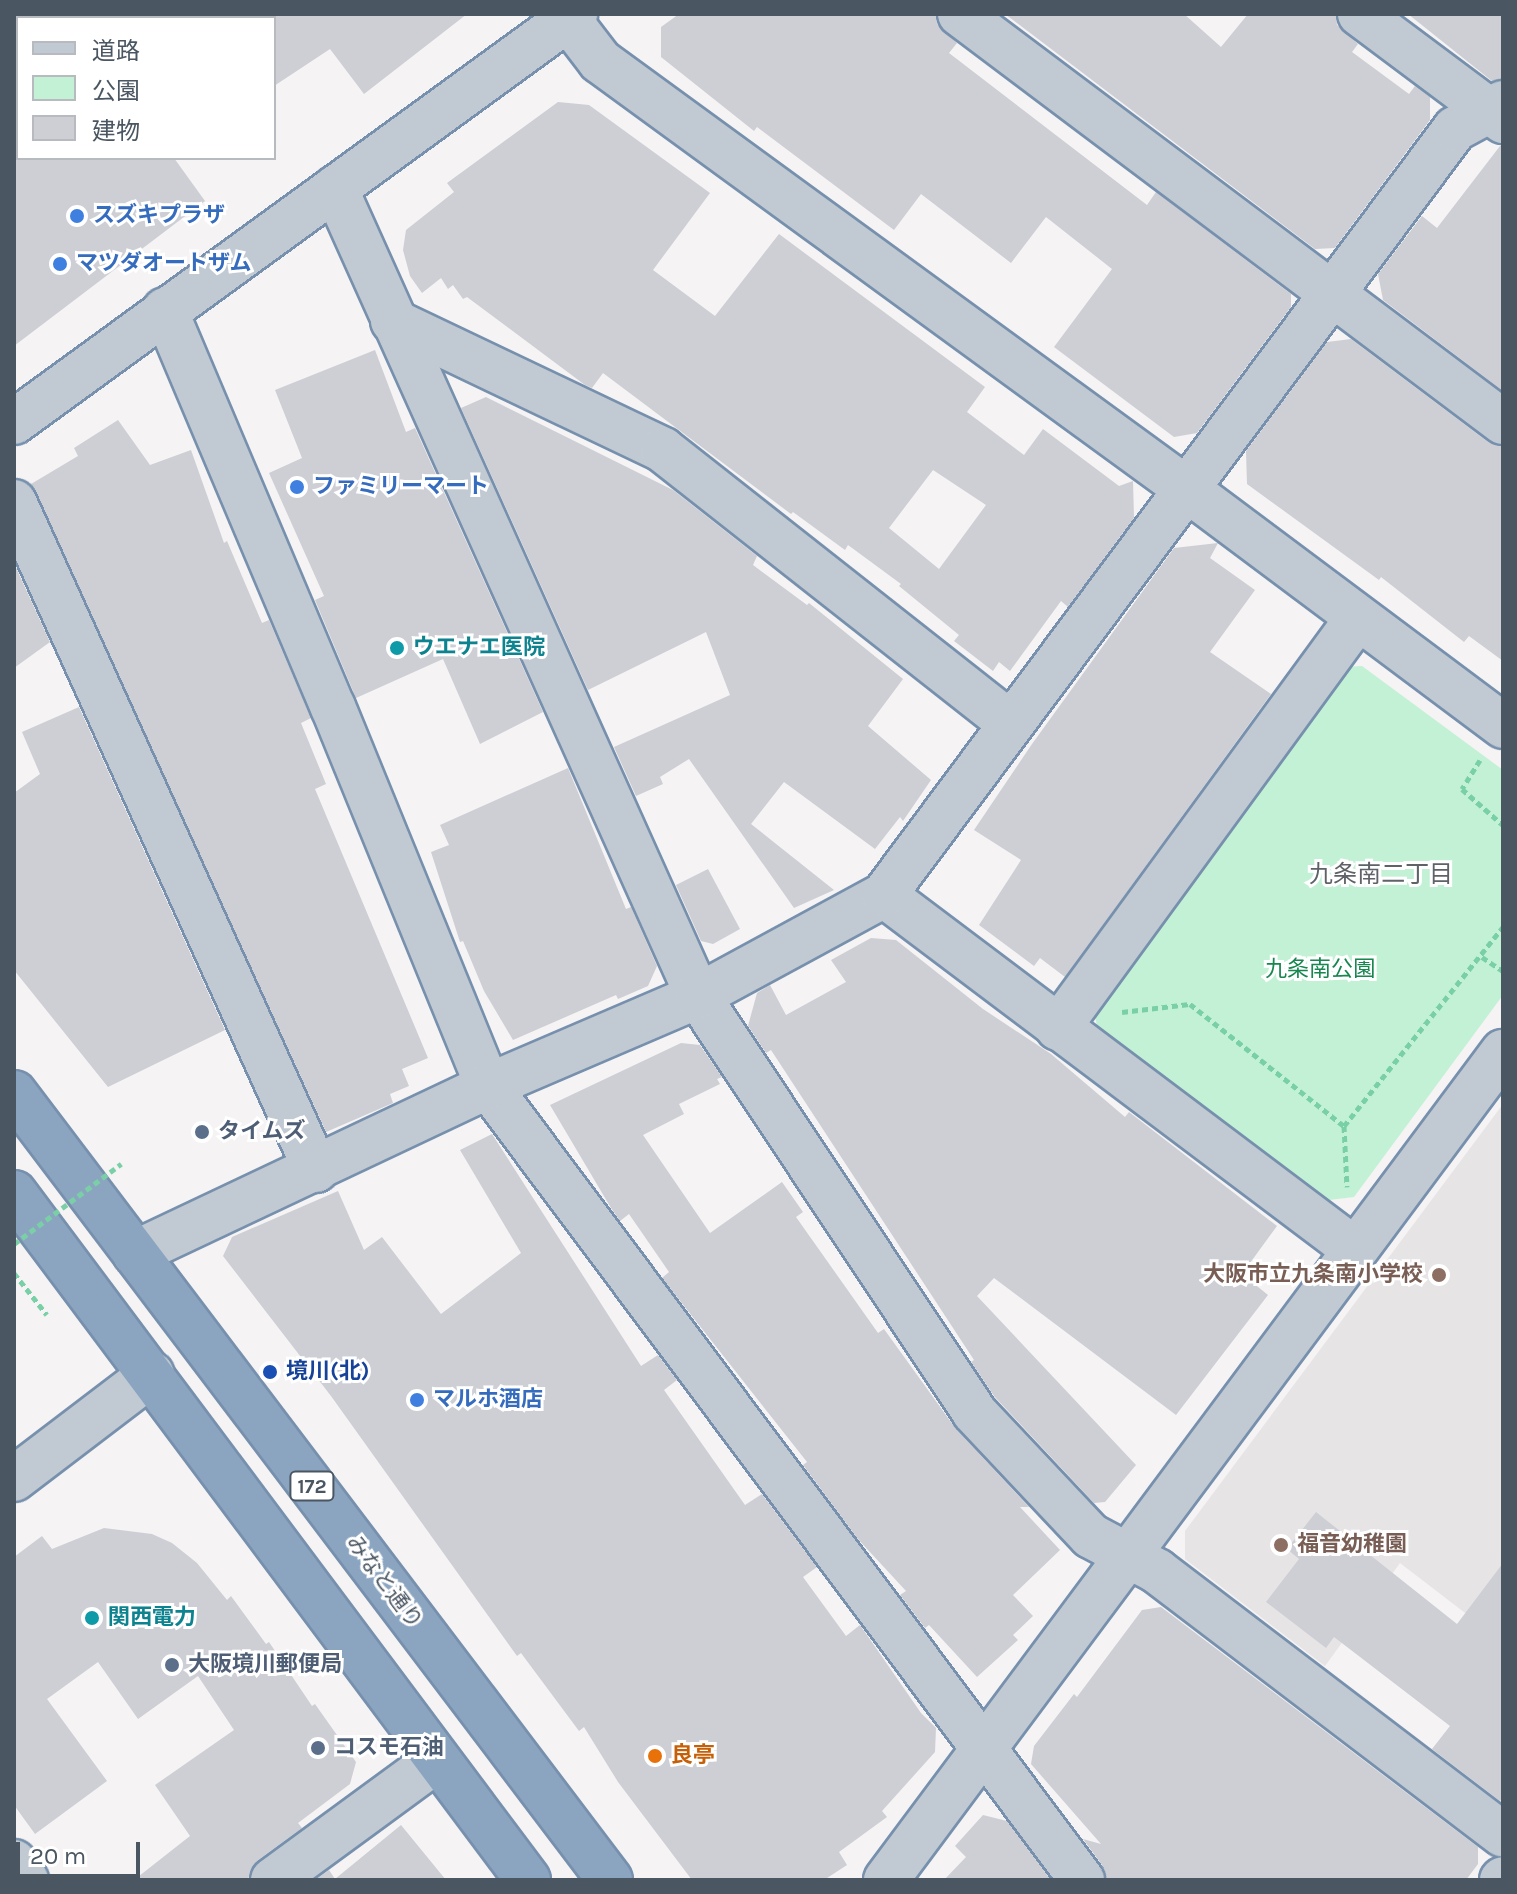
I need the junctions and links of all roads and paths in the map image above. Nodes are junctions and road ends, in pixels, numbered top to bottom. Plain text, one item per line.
1 (960, 14) edge
2 (1360, 14) edge
3 (569, 16) edge
4 (1499, 112) edge
5 (335, 188) junction
6 (1333, 294) junction
7 (165, 310) junction
8 (393, 321) junction
9 (14, 422) edge
10 (1503, 422) edge
11 (1188, 490) junction
12 (14, 502) edge
13 (1357, 619) junction
14 (1010, 723) junction
15 (1503, 726) edge
16 (1503, 825) edge
17 (884, 895) junction
18 (1503, 927) edge
19 (1482, 957) junction
20 (1503, 971) edge
21 (698, 996) junction
22 (1065, 1018) junction
23 (1503, 1052) edge
24 (488, 1086) junction
25 (14, 1093) edge
26 (1344, 1126) junction
27 (121, 1164) dead end
28 (316, 1170) junction
29 (1347, 1188) dead end
30 (14, 1193) edge
31 (14, 1244) edge
32 (1354, 1249) junction
33 (135, 1253) junction
34 (14, 1273) edge
35 (47, 1315) dead end
36 (152, 1374) junction
37 (14, 1479) edge
38 (1125, 1555) junction
39 (984, 1749) junction
40 (437, 1760) junction
41 (1503, 1835) edge
42 (14, 1862) edge
43 (26, 1880) edge
44 (273, 1880) edge
45 (528, 1880) edge
46 (610, 1880) edge
47 (886, 1880) edge
48 (1082, 1880) edge

1 - 6 street
2 - 4 street
3 - 5 street
3 - 11 street
4 - 6 street
5 - 7 street
5 - 8 street
6 - 10 street
6 - 11 street
7 - 9 street
7 - 24 street
8 - 14 street
8 - 21 street
11 - 13 street
11 - 14 street
12 - 28 street
13 - 15 street
13 - 22 street
14 - 17 street
15 - 16 path
17 - 21 street
17 - 22 street
18 - 19 path
19 - 20 path
19 - 26 path
21 - 24 street
21 - 38 street
22 - 26 path
22 - 32 street
23 - 32 street
24 - 28 street
24 - 39 street
25 - 33 highway, みなと通り / 172
26 - 29 path
27 - 31 path, bridge
28 - 33 street
30 - 36 highway
32 - 38 street
33 - 46 highway, みなと通り / 172
34 - 35 path
36 - 37 street
36 - 40 highway
38 - 39 street
38 - 41 street
39 - 47 street
39 - 48 street
40 - 44 street
40 - 45 highway
42 - 43 street

